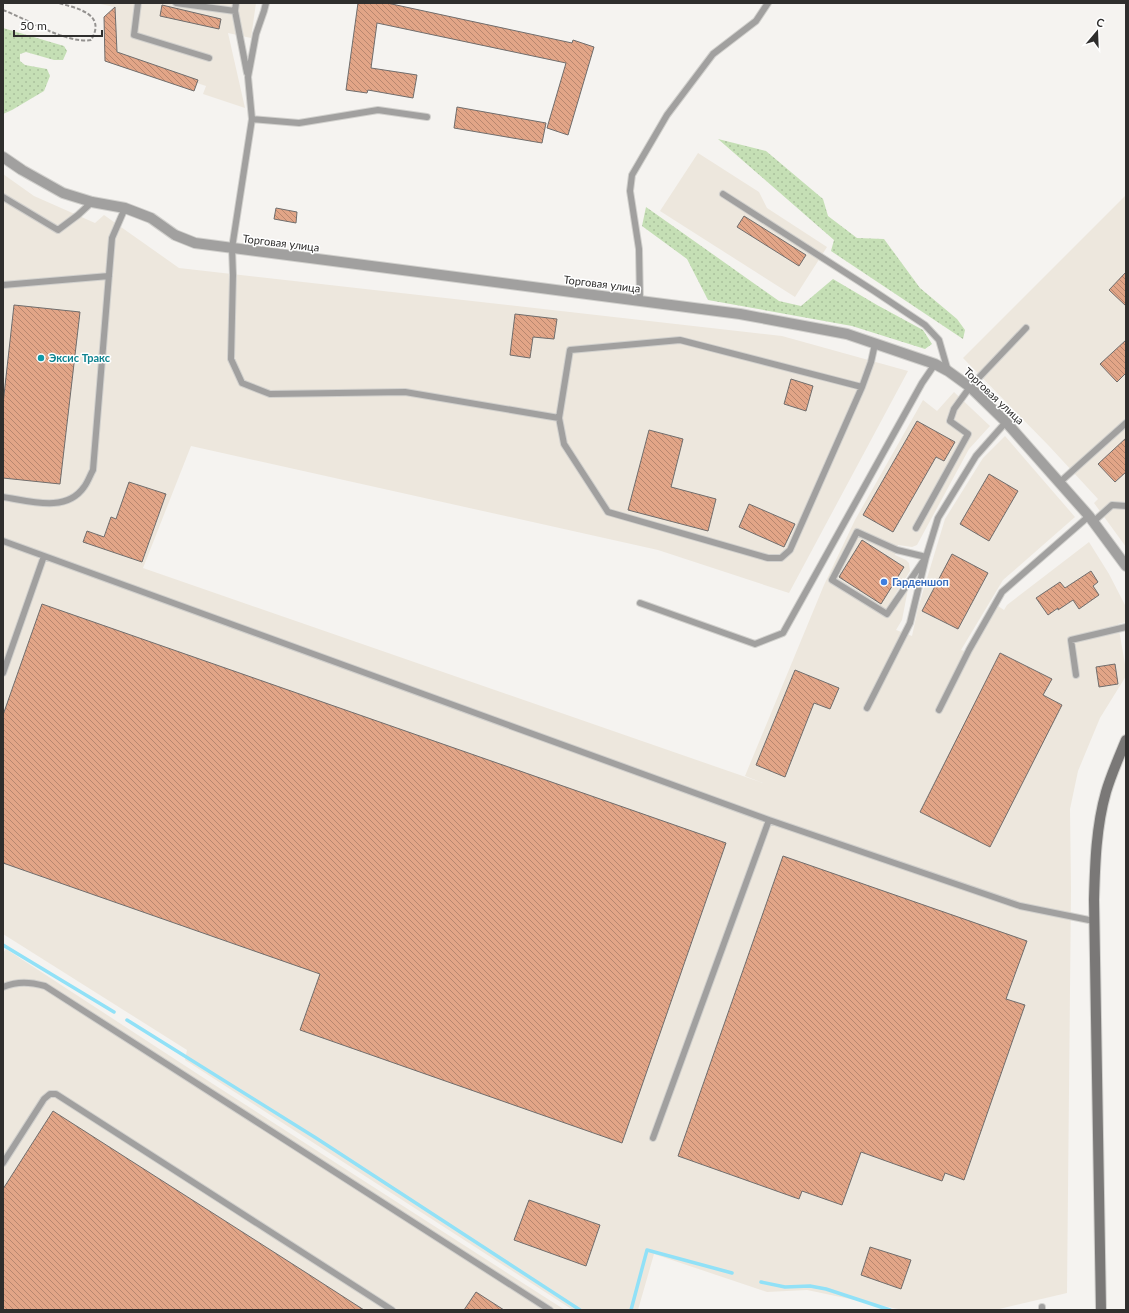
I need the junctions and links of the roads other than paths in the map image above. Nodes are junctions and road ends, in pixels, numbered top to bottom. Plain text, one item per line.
1 (138, 3) edge
2 (176, 3) edge
3 (236, 3) edge
4 (266, 3) edge
5 (768, 3) edge
6 (235, 11) junction
7 (209, 58) dead end
8 (248, 77) junction
9 (427, 117) dead end
10 (252, 119) junction
11 (3, 157) edge
12 (723, 194) dead end
13 (3, 197) edge
14 (92, 202) junction
15 (125, 208) junction
16 (232, 248) junction
17 (109, 276) junction
18 (3, 285) edge
19 (640, 301) junction
20 (1026, 328) dead end
21 (875, 344) junction
22 (935, 364) junction
23 (948, 371) junction
24 (862, 387) junction
25 (970, 387) junction
26 (559, 418) junction
27 (1006, 422) junction
28 (1126, 424) edge
29 (1060, 482) junction
30 (3, 497) edge
31 (1126, 506) edge
32 (1091, 519) junction
33 (916, 528) dead end
34 (3, 541) edge
35 (44, 556) junction
36 (926, 557) junction
37 (1124, 560) edge
38 (640, 603) dead end
39 (1126, 627) edge
40 (3, 673) edge
41 (1076, 675) dead end
42 (867, 708) dead end
43 (939, 710) dead end
44 (1126, 740) edge
45 (769, 820) junction
46 (1094, 921) junction
47 (3, 987) edge
48 (654, 1138) dead end
49 (3, 1163) edge
50 (392, 1310) edge
51 (550, 1310) edge
52 (1101, 1310) edge

1 - 7 lane
2 - 6 lane
3 - 6 lane
4 - 8 lane
5 - 19 lane
6 - 8 lane
8 - 10 lane
9 - 10 lane
10 - 16 lane
11 - 14 street, Торговая улица
12 - 23 lane
13 - 14 lane
14 - 15 street, Торговая улица
15 - 16 street, Торговая улица
15 - 17 lane
16 - 19 street, Торговая улица
16 - 26 lane
17 - 18 lane
17 - 30 lane
19 - 21 street, Торговая улица
20 - 25 lane
21 - 22 street, Торговая улица
21 - 24 lane
22 - 23 street, Торговая улица
22 - 38 lane
23 - 25 street, Торговая улица
24 - 26 lane
24 - 26 lane
25 - 27 street, Торговая улица
25 - 33 lane
27 - 29 street, Торговая улица
27 - 36 lane
28 - 29 lane
29 - 32 street, Торговая улица
31 - 32 lane
32 - 37 street, Торговая улица
32 - 43 lane
34 - 35 lane
35 - 40 lane
35 - 45 lane
36 - 36 lane
36 - 42 lane
39 - 41 lane
44 - 46 main road
45 - 46 lane
45 - 48 lane
46 - 52 main road
47 - 51 lane
49 - 50 lane

